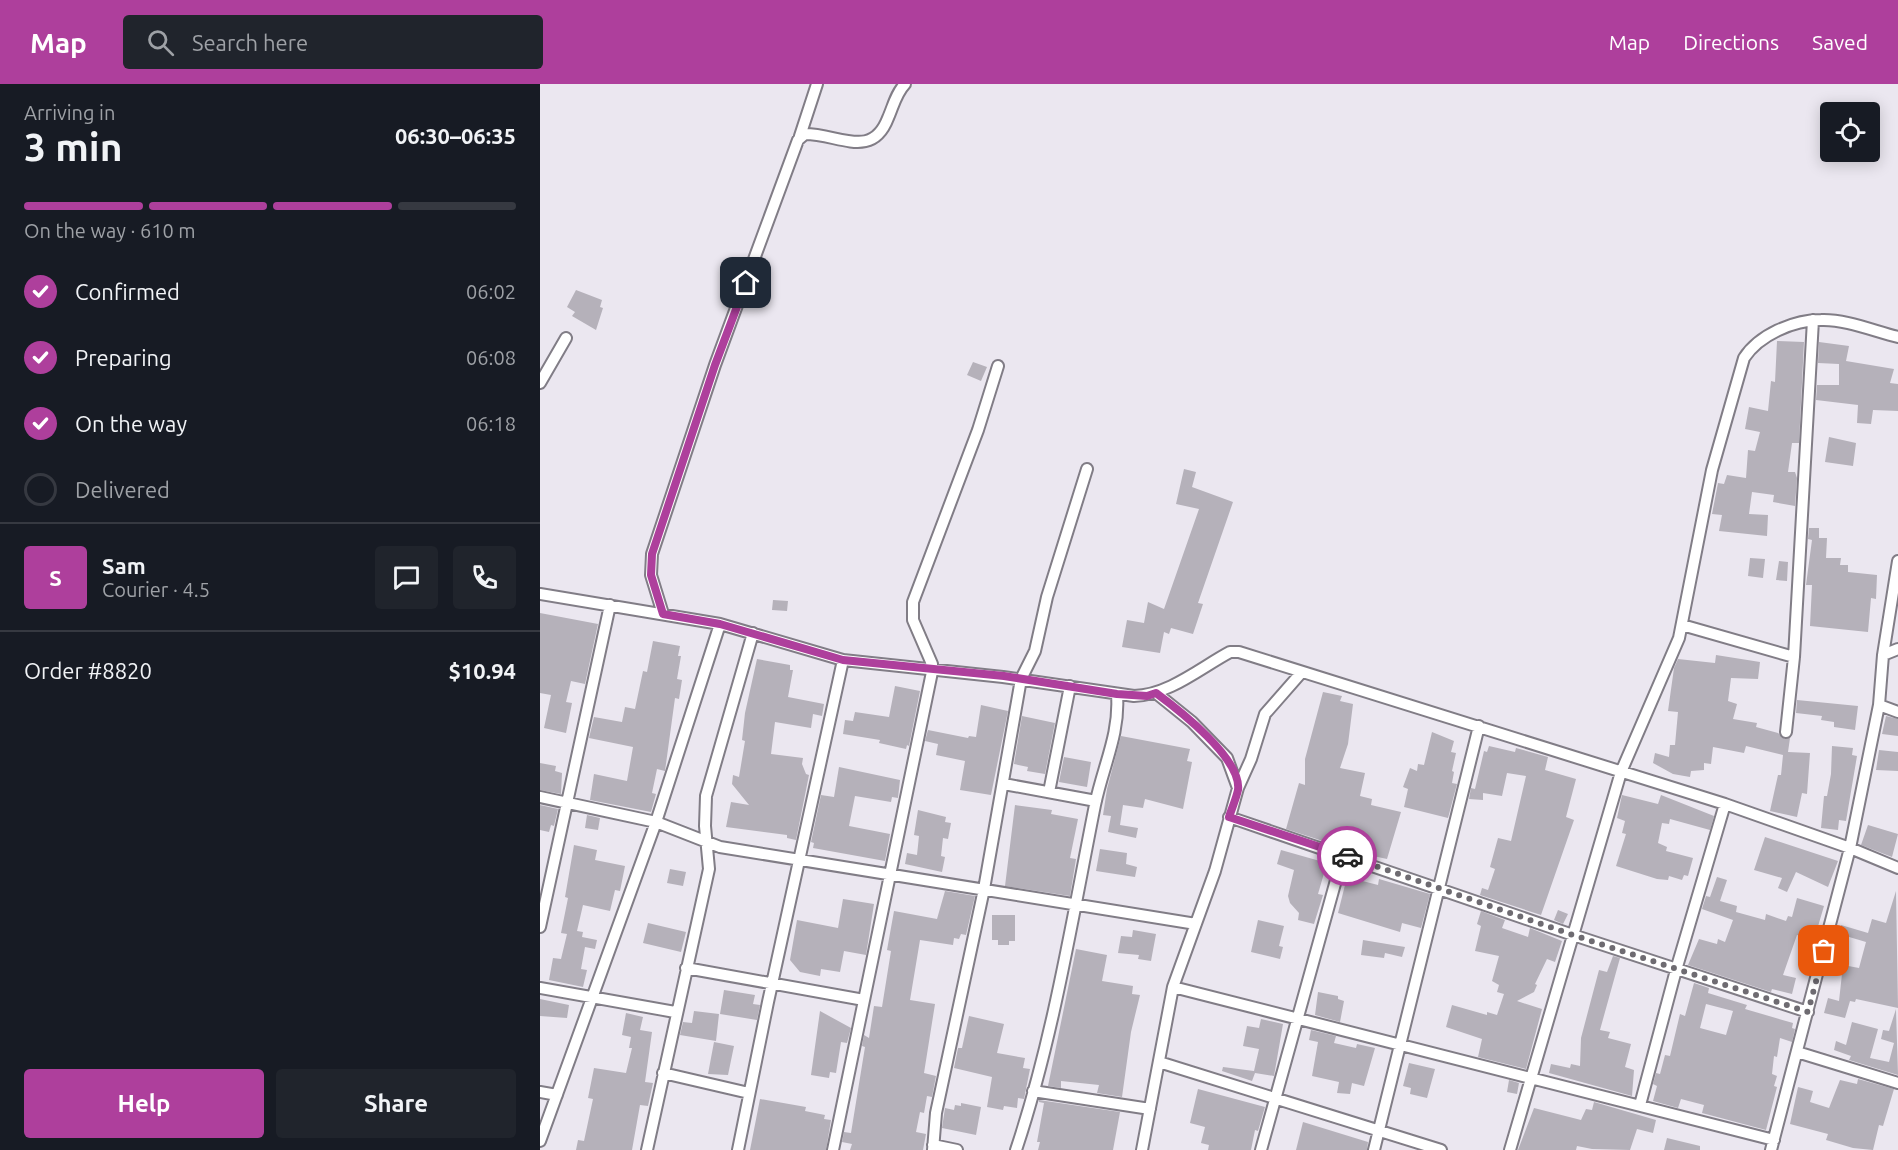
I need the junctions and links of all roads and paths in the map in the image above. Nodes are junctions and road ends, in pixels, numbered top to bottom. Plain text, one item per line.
1 (817, 84) edge
2 (905, 84) edge
3 (800, 136) junction
4 (1814, 320) junction
5 (1898, 337) edge
6 (566, 338) dead end
7 (998, 366) dead end
8 (540, 382) edge
9 (1087, 469) dead end
10 (1898, 561) edge
11 (540, 594) edge
12 (610, 605) junction
13 (663, 614) junction
14 (720, 624) junction
15 (1682, 625) junction
16 (753, 633) junction
17 (1898, 649) edge
18 (1883, 655) junction
19 (1794, 657) junction
20 (843, 660) junction
21 (933, 668) junction
22 (1301, 673) junction
23 (1021, 679) junction
24 (1070, 686) junction
25 (1156, 693) junction
26 (1117, 694) junction
27 (1880, 705) junction
28 (1898, 712) edge
29 (1479, 726) junction
30 (1786, 732) dead end
31 (1621, 772) junction
32 (1004, 784) junction
33 (1238, 788) junction
34 (1049, 792) junction
35 (540, 797) edge
36 (1096, 801) junction
37 (565, 802) junction
38 (1725, 804) junction
39 (1229, 817) junction
40 (656, 822) junction
41 (707, 843) junction
42 (1850, 848) junction
43 (1343, 855) junction
44 (799, 859) junction
45 (1898, 868) edge
46 (891, 874) junction
47 (1440, 888) junction
48 (984, 889) junction
49 (1076, 905) junction
50 (1196, 924) junction
51 (540, 927) edge
52 (1573, 935) junction
53 (686, 968) junction
54 (1676, 970) junction
55 (772, 982) junction
56 (1173, 987) junction
57 (540, 988) edge
58 (593, 996) junction
59 (864, 1000) junction
60 (675, 1012) junction
61 (1808, 1012) junction
62 (1299, 1017) junction
63 (1399, 1043) junction
64 (1797, 1052) junction
65 (1158, 1062) junction
66 (663, 1073) junction
67 (1532, 1078) junction
68 (1898, 1083) edge
69 (1033, 1090) junction
70 (540, 1092) edge
71 (749, 1093) junction
72 (557, 1095) junction
73 (1275, 1100) junction
74 (1640, 1105) junction
75 (1150, 1109) junction
76 (1378, 1131) junction
77 (540, 1141) edge
78 (1773, 1145) edge
79 (933, 1148) edge
80 (647, 1150) edge
81 (738, 1150) edge
82 (832, 1150) edge
83 (957, 1150) edge
84 (1016, 1150) edge
85 (1143, 1150) edge
86 (1261, 1150) edge
87 (1374, 1150) edge
88 (1441, 1150) edge
89 (1510, 1150) edge

1 - 3 street
2 - 3 street
3 - 13 street
4 - 5 street
4 - 15 street
4 - 19 street
6 - 8 street
7 - 21 street
9 - 23 street
10 - 18 street
11 - 12 street
12 - 13 street
12 - 37 street
13 - 14 street
14 - 16 street
14 - 40 street
15 - 19 street
15 - 31 street
16 - 20 street
16 - 41 street
17 - 18 street
18 - 27 street
19 - 30 street
20 - 21 street
20 - 44 street
21 - 23 street
21 - 46 street
22 - 25 street
22 - 29 street
22 - 33 street
23 - 24 street
23 - 32 street
24 - 26 street
24 - 34 street
25 - 26 street
25 - 33 street
26 - 36 street
27 - 28 street
27 - 42 street
29 - 31 street
29 - 47 street
31 - 38 street
31 - 52 street
32 - 34 street
32 - 48 street
33 - 39 street
34 - 36 street
35 - 37 street
36 - 49 street
37 - 40 street
37 - 51 street
38 - 42 street
38 - 54 street
39 - 43 street
39 - 50 street
40 - 41 street
40 - 58 street
41 - 44 street
41 - 53 street
42 - 45 street
42 - 61 street
43 - 47 street
43 - 62 street
44 - 46 street
44 - 55 street
46 - 48 street
46 - 59 street
47 - 52 street
47 - 63 street
48 - 49 street
48 - 79 street
49 - 50 street
49 - 69 street
50 - 56 street
52 - 54 street
52 - 67 street
53 - 55 street
53 - 60 street
54 - 61 street
54 - 74 street
55 - 59 street
55 - 71 street
56 - 62 street
56 - 65 street
57 - 58 street
58 - 60 street
58 - 72 street
59 - 82 street
60 - 66 street
61 - 64 street
62 - 63 street
62 - 73 street
63 - 67 street
63 - 76 street
64 - 68 street
64 - 78 street
65 - 73 street
65 - 75 street
66 - 71 street
66 - 80 street
67 - 74 street
67 - 89 street
69 - 75 street
69 - 84 street
70 - 72 street
71 - 81 street
72 - 77 street
73 - 76 street
73 - 86 street
74 - 78 street
75 - 85 street
76 - 87 street
76 - 88 street
79 - 83 street

